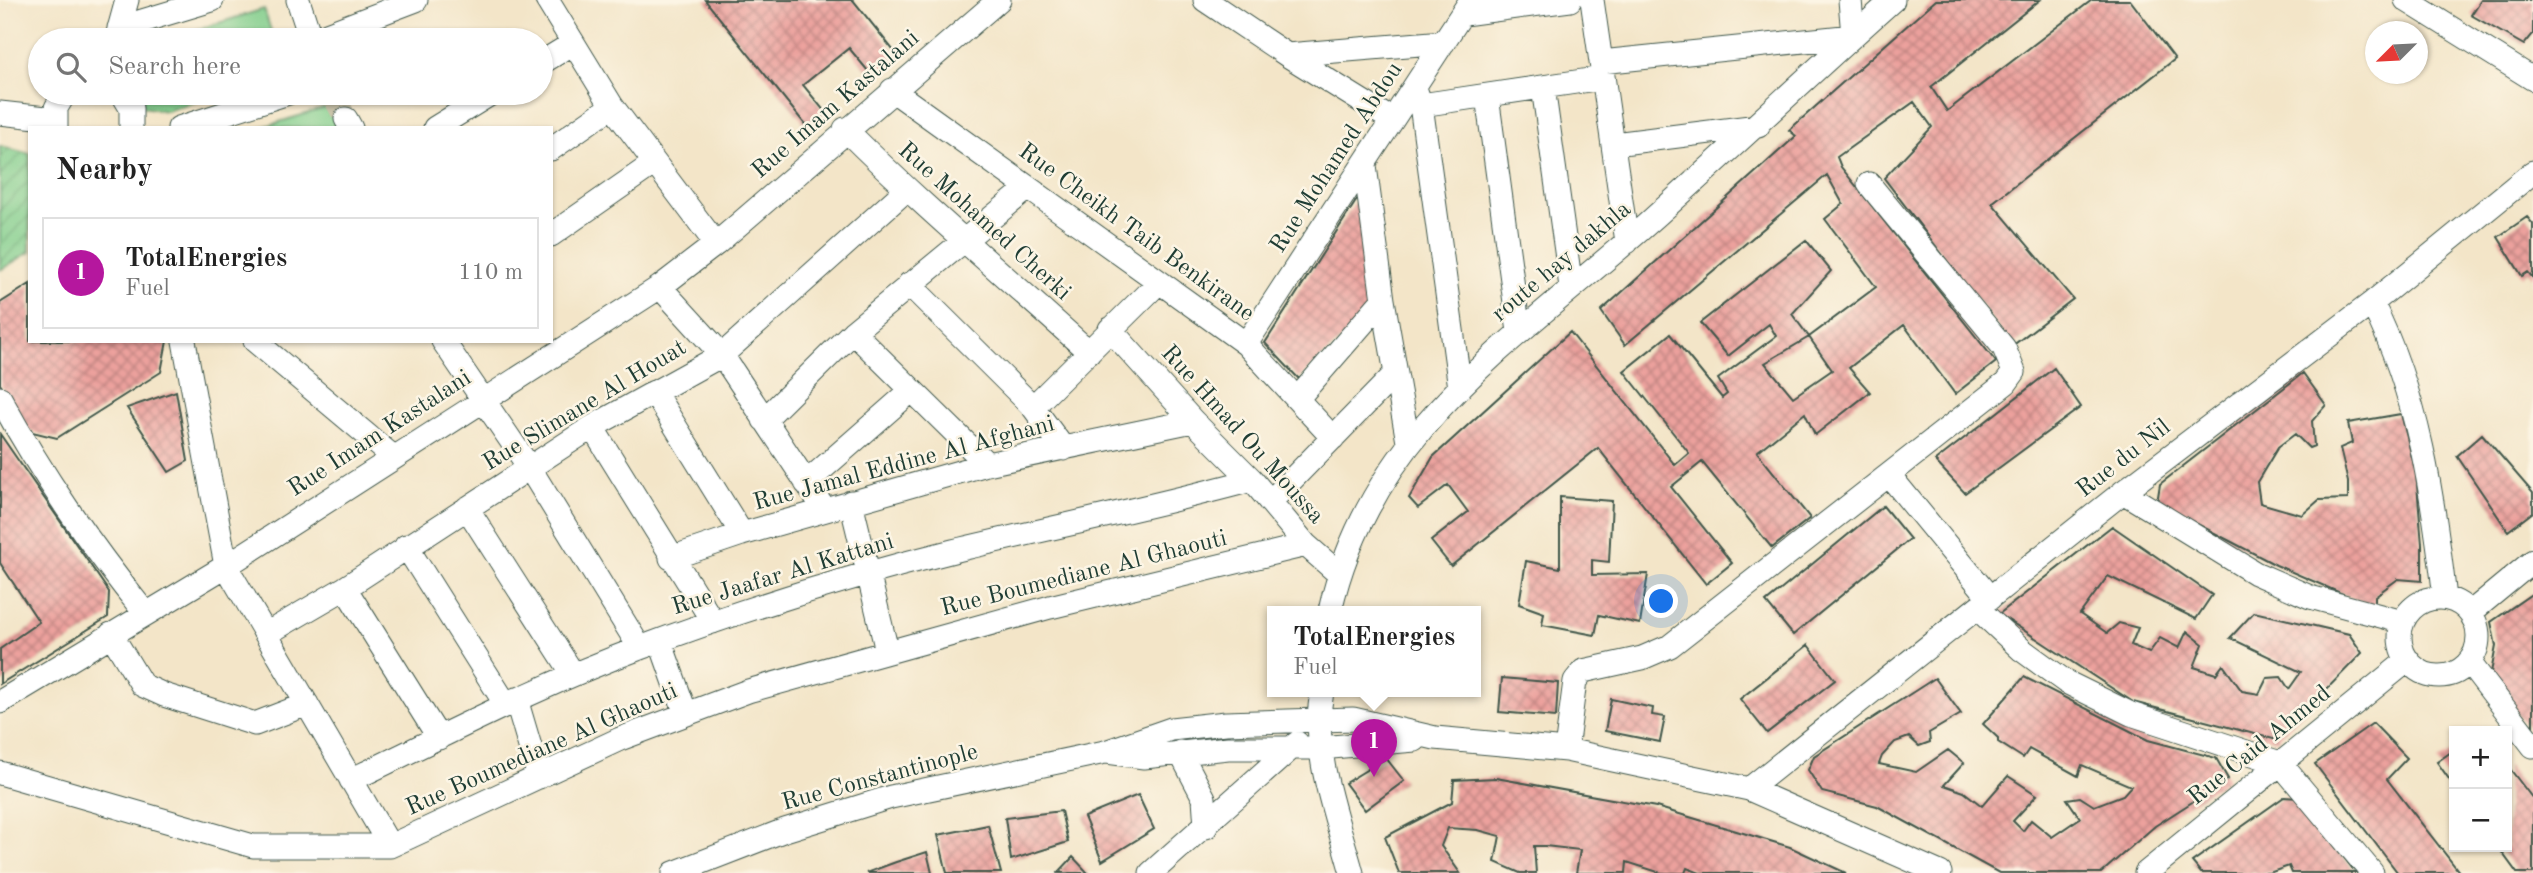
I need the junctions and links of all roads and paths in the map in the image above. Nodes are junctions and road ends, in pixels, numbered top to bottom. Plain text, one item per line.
1 (127, 0) edge
2 (212, 0) edge
3 (298, 0) edge
4 (416, 0) edge
5 (547, 0) edge
6 (999, 0) edge
7 (1570, 0) edge
8 (1592, 0) edge
9 (1850, 0) edge
10 (1893, 0) edge
11 (2406, 0) edge
12 (1214, 1) edge
13 (1467, 7) edge
14 (120, 28) edge
15 (135, 28) edge
16 (307, 28) edge
17 (342, 28) edge
18 (1853, 36) junction
19 (1444, 42) junction
20 (572, 44) junction
21 (1287, 55) junction
22 (553, 56) edge
23 (1602, 70) junction
24 (2533, 79) edge
25 (1543, 87) junction
26 (892, 90) junction
27 (1487, 96) junction
28 (1418, 97) junction
29 (58, 105) edge
30 (129, 105) edge
31 (251, 105) edge
32 (472, 105) edge
33 (612, 106) junction
34 (1, 112) edge
35 (1392, 120) junction
36 (55, 123) edge
37 (131, 126) edge
38 (185, 126) edge
39 (438, 126) edge
40 (1758, 126) junction
41 (845, 130) junction
42 (1614, 144) junction
43 (553, 148) edge
44 (653, 164) junction
45 (1364, 166) junction
46 (2533, 172) edge
47 (1869, 184) dead end
48 (1028, 188) junction
49 (906, 190) junction
50 (553, 234) edge
51 (964, 238) junction
52 (1627, 242) junction
53 (716, 244) junction
54 (1159, 282) junction
55 (909, 284) junction
56 (660, 287) junction
57 (1571, 287) junction
58 (1383, 300) junction
59 (2372, 303) junction
60 (1110, 329) junction
61 (853, 332) junction
62 (1519, 332) junction
63 (184, 343) edge
64 (262, 343) edge
65 (444, 343) edge
66 (1246, 344) junction
67 (1089, 352) junction
68 (722, 355) junction
69 (1395, 374) junction
70 (1460, 388) junction
71 (912, 390) junction
72 (654, 392) junction
73 (0, 398) edge
74 (483, 398) junction
75 (1298, 398) junction
76 (1033, 407) junction
77 (764, 420) junction
78 (1193, 421) junction
79 (592, 428) junction
80 (1333, 438) junction
81 (1408, 442) junction
82 (1064, 449) junction
83 (391, 456) junction
84 (987, 464) junction
85 (529, 467) junction
86 (1889, 475) junction
87 (1252, 480) junction
88 (806, 483) junction
89 (2123, 492) junction
90 (851, 502) junction
91 (1270, 502) junction
92 (467, 508) junction
93 (824, 509) junction
94 (742, 534) junction
95 (1306, 545) junction
96 (406, 546) junction
97 (671, 558) junction
98 (2533, 561) edge
99 (226, 566) junction
100 (1338, 573) junction
101 (868, 574) junction
102 (345, 588) junction
103 (2445, 598) junction
104 (1984, 603) junction
105 (1331, 606) edge
106 (145, 613) junction
107 (2470, 613) junction
108 (713, 622) junction
109 (2403, 622) junction
110 (111, 634) junction
111 (266, 634) junction
112 (650, 644) junction
113 (887, 651) junction
114 (2408, 660) junction
115 (2469, 662) junction
116 (573, 674) junction
117 (1321, 697) edge
118 (510, 701) junction
119 (0, 702) edge
120 (307, 704) junction
121 (686, 715) junction
122 (1318, 720) junction
123 (439, 738) junction
124 (1435, 738) junction
125 (2533, 746) edge
126 (1294, 747) junction
127 (1320, 748) junction
128 (1566, 750) junction
129 (1105, 752) junction
130 (1180, 752) junction
131 (2280, 763) junction
132 (0, 773) edge
133 (539, 777) junction
134 (351, 780) junction
135 (1749, 789) junction
136 (1206, 827) junction
137 (390, 846) junction
138 (674, 873) edge
139 (1151, 873) edge
140 (1352, 873) edge
141 (1940, 873) edge
142 (2147, 873) edge
143 (2372, 873) edge

1 - 14 street
2 - 15 street
3 - 16 street
4 - 17 street
5 - 20 street
6 - 26 street, Rue Imam Kastalani
7 - 13 street
8 - 23 street
9 - 18 street
10 - 18 street, route hay dakhla
11 - 24 street
12 - 21 street
13 - 19 street, Rue Mohamed Abdou
18 - 23 street
18 - 40 street, route hay dakhla
19 - 21 street
19 - 28 street, Rue Mohamed Abdou
20 - 22 street
20 - 33 street
21 - 35 street
23 - 25 street
23 - 42 street
25 - 27 street
25 - 57 street
26 - 41 street, Rue Imam Kastalani
26 - 48 street, Rue Cheikh Taib Benkirane
27 - 28 street
27 - 62 street
28 - 35 street, Rue Mohamed Abdou
28 - 70 street
29 - 36 street
30 - 37 street
31 - 38 street
32 - 39 street
33 - 43 street
33 - 44 street
34 - 36 street
35 - 45 street, Rue Mohamed Abdou
40 - 42 street
40 - 52 street, route hay dakhla
41 - 49 street, Rue Mohamed Cherki
41 - 53 street, Rue Imam Kastalani
42 - 52 street
44 - 50 street
44 - 53 street
45 - 58 street
45 - 66 street, Rue Mohamed Abdou
46 - 59 street, Rue du Nil
47 - 86 street
48 - 51 street
48 - 54 street, Rue Cheikh Taib Benkirane
49 - 51 street, Rue Mohamed Cherki
49 - 68 street, Rue Slimane Al Houat
51 - 55 street
51 - 67 street, Rue Mohamed Cherki
52 - 57 street, route hay dakhla
53 - 56 street, Rue Imam Kastalani
54 - 60 street
54 - 66 street, Rue Cheikh Taib Benkirane
55 - 61 street
55 - 76 street
56 - 68 street
56 - 74 street, Rue Imam Kastalani
57 - 62 street, route hay dakhla
58 - 69 street
58 - 75 street
59 - 89 street, Rue du Nil
59 - 103 street
60 - 67 street
60 - 78 street, Rue Hmad Ou Moussa
61 - 71 street
61 - 77 street
62 - 70 street, route hay dakhla
63 - 99 street
64 - 83 street
65 - 74 street
66 - 75 street, Rue Cheikh Taib Benkirane
67 - 76 street
68 - 72 street, Rue Slimane Al Houat
68 - 77 street
69 - 80 street
69 - 81 street
70 - 81 street, route hay dakhla
71 - 84 street
71 - 88 street
72 - 79 street, Rue Slimane Al Houat
72 - 94 street
73 - 106 street
74 - 83 street, Rue Imam Kastalani
74 - 85 street
75 - 80 street, Rue Cheikh Taib Benkirane
76 - 82 street
77 - 88 street
78 - 82 street, Rue Jamal Eddine Al Afghani
78 - 87 street, Rue Hmad Ou Moussa
79 - 85 street, Rue Slimane Al Houat
79 - 97 street
80 - 91 street
81 - 100 street, route hay dakhla
82 - 84 street, Rue Jamal Eddine Al Afghani
83 - 99 street, Rue Imam Kastalani
84 - 90 street, Rue Jamal Eddine Al Afghani
85 - 92 street, Rue Slimane Al Houat
85 - 112 street
86 - 104 street
86 - 128 street
87 - 91 street, Rue Hmad Ou Moussa
87 - 101 street, Rue Jaafar Al Kattani
88 - 93 street
89 - 104 street, Rue du Nil
89 - 109 street
90 - 93 street, Rue Jamal Eddine Al Afghani
90 - 101 street
91 - 95 street, Rue Hmad Ou Moussa
92 - 96 street, Rue Slimane Al Houat
92 - 116 street
93 - 94 street, Rue Jamal Eddine Al Afghani
94 - 97 street, Rue Jamal Eddine Al Afghani
95 - 100 street, Rue Hmad Ou Moussa
95 - 113 street, Rue Boumediane Al Ghaouti
96 - 102 street, Rue Slimane Al Houat
96 - 118 street
97 - 108 street
98 - 107 street
99 - 106 street, Rue Imam Kastalani
99 - 111 street
100 - 105 street, route hay dakhla
101 - 108 street, Rue Jaafar Al Kattani
101 - 113 street
102 - 111 street, Rue Slimane Al Houat
102 - 123 street
103 - 107 street
103 - 109 street
104 - 131 street
104 - 135 street, Rue du Nil
106 - 110 street, Rue Imam Kastalani
107 - 115 street
108 - 112 street, Rue Jaafar Al Kattani
109 - 114 street
110 - 119 street, Rue Imam Kastalani
110 - 120 street
111 - 120 street
112 - 116 street, Rue Jaafar Al Kattani
112 - 121 street
113 - 121 street, Rue Boumediane Al Ghaouti
114 - 115 street
114 - 131 street, Rue Caid Ahmed
115 - 125 street
116 - 118 street, Rue Jaafar Al Kattani
117 - 122 street
118 - 123 street, Rue Jaafar Al Kattani
118 - 133 street
120 - 134 street
121 - 133 street, Rue Boumediane Al Ghaouti
122 - 124 street, Rue Constantinople
122 - 126 street
122 - 127 street
122 - 129 street, Rue Constantinople
123 - 134 street, Rue Jaafar Al Kattani
124 - 127 street, Rue Constantinople
124 - 128 street
126 - 127 street, Rue Constantinople
126 - 130 street, Rue Constantinople
126 - 136 street
127 - 140 street
128 - 135 street
129 - 130 street, Rue Constantinople
129 - 138 street, Rue Constantinople
130 - 136 street
131 - 142 street, Rue Caid Ahmed
131 - 143 street
132 - 137 street, Rue Boumediane Al Ghaouti
133 - 137 street, Rue Boumediane Al Ghaouti
134 - 137 street
135 - 141 street
136 - 139 street

